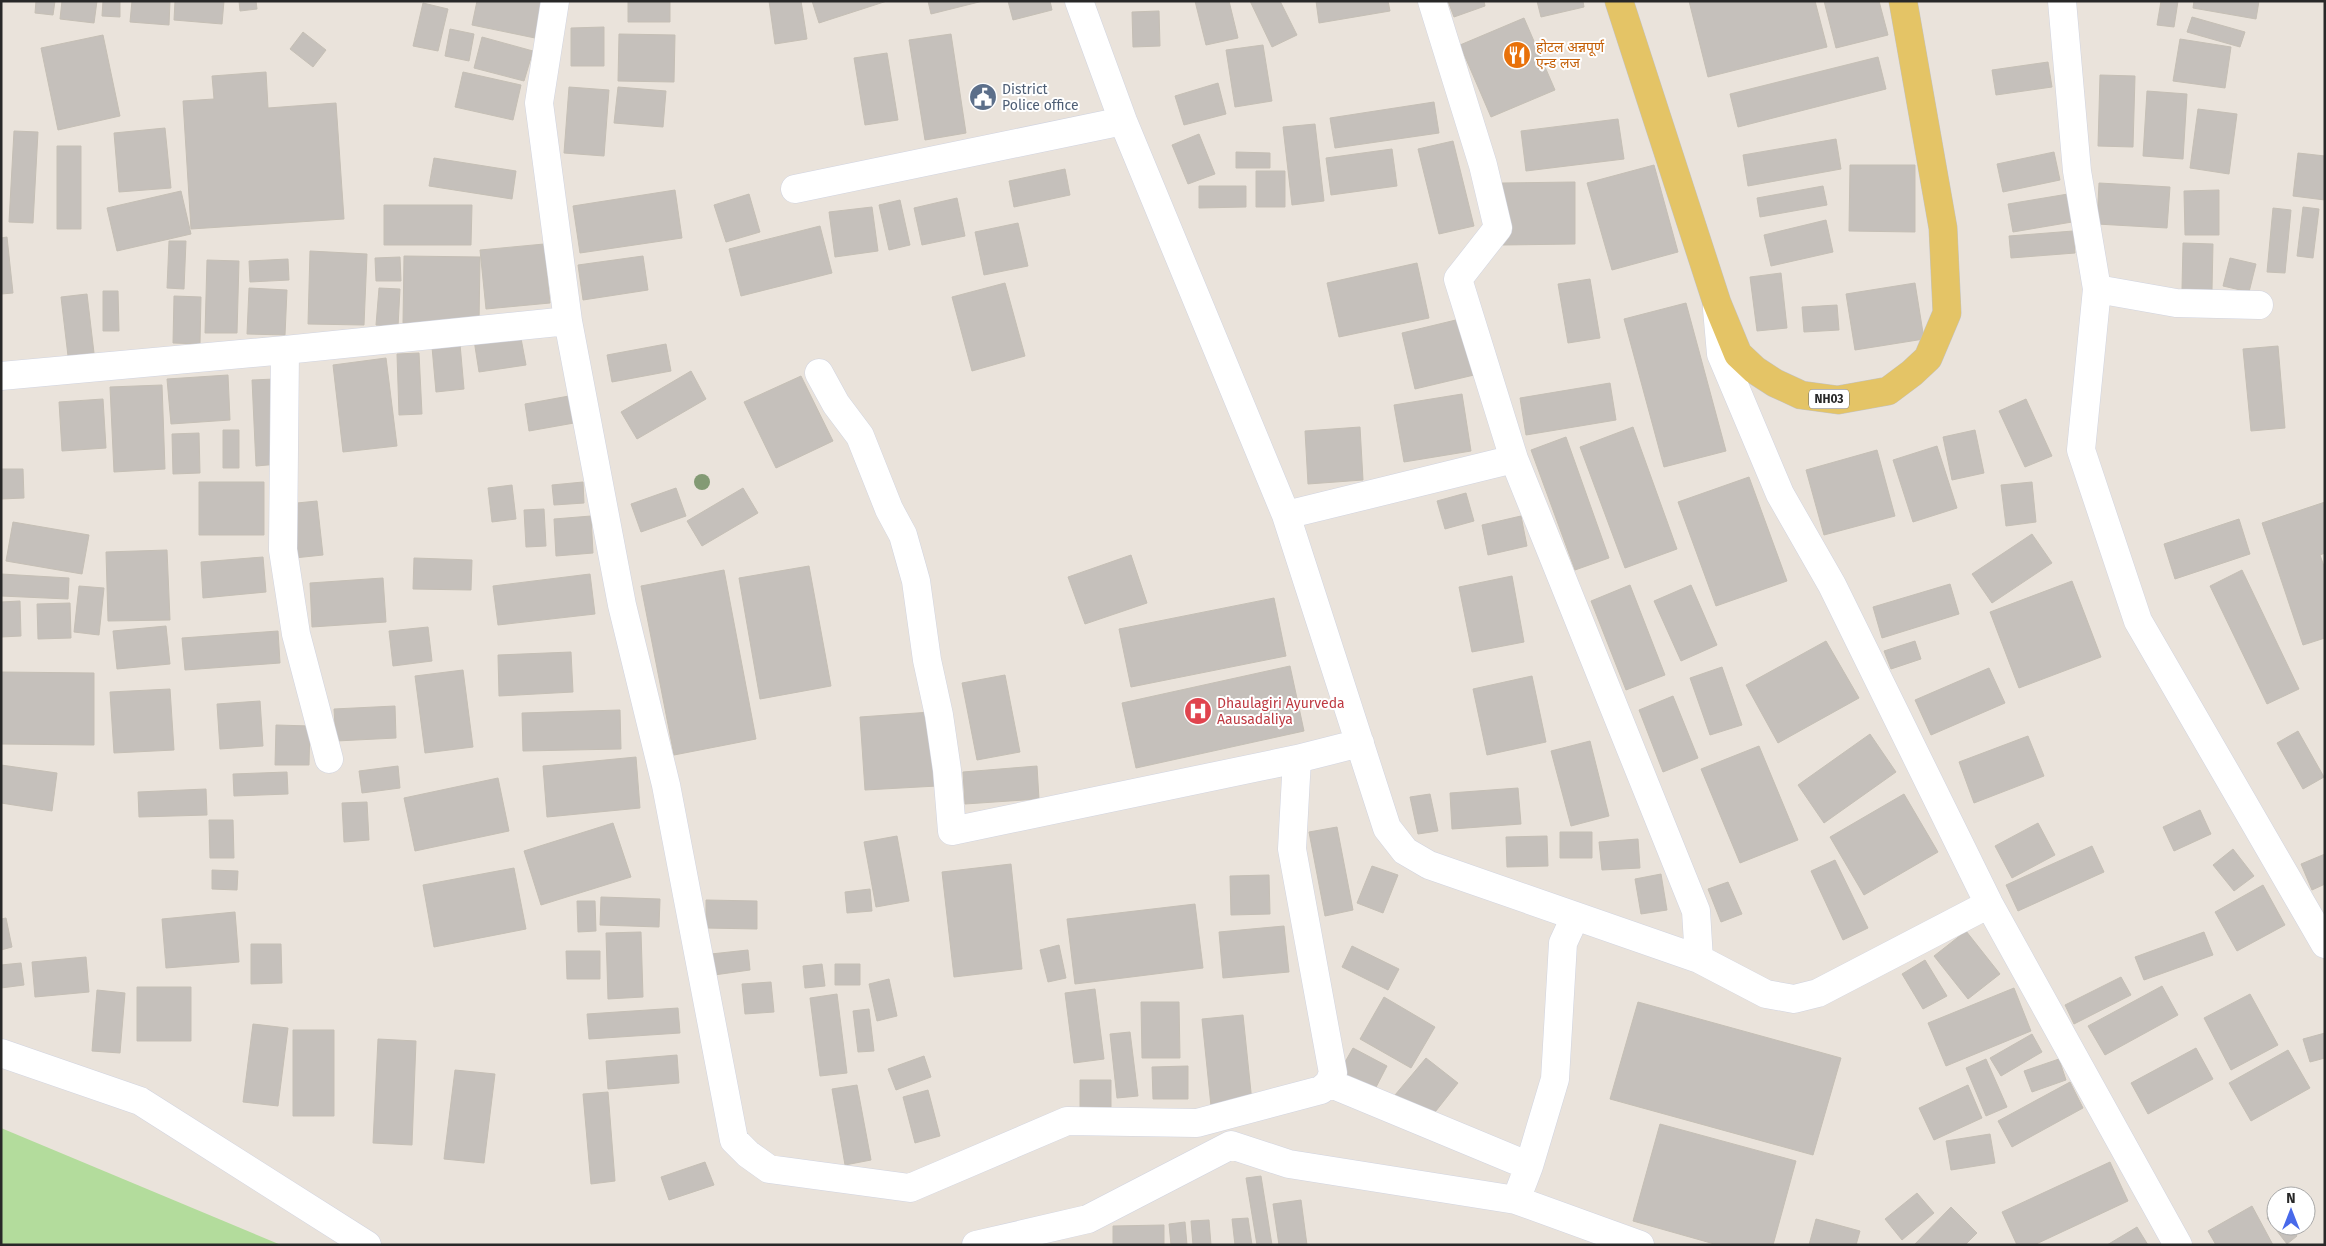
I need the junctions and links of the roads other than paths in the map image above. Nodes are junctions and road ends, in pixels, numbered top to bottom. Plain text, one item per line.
1 (555, 1) edge
2 (1079, 1) edge
3 (1432, 1) edge
4 (1619, 1) edge
5 (1903, 1) edge
6 (2062, 1) edge
7 (1123, 121) junction
8 (795, 189) dead end
9 (2097, 289) junction
10 (1717, 303) junction
11 (2259, 305) dead end
12 (568, 321) junction
13 (285, 350) junction
14 (820, 373) dead end
15 (1, 376) edge
16 (1514, 459) junction
17 (1286, 515) junction
18 (1360, 743) junction
19 (329, 759) dead end
20 (1297, 759) junction
21 (1989, 904) junction
22 (1575, 917) junction
23 (2325, 944) edge
24 (1699, 959) junction
25 (1, 1053) edge
26 (1329, 1083) junction
27 (1528, 1166) junction
28 (1516, 1200) junction
29 (367, 1245) edge
30 (976, 1245) edge
31 (1640, 1245) edge
32 (2178, 1245) edge

1 - 12 street
2 - 7 street
3 - 16 street
4 - 10 main road, NH03
5 - 10 main road, NH03
6 - 9 street
7 - 8 street
7 - 17 street
9 - 11 street
9 - 23 street
10 - 21 street
12 - 13 street
12 - 26 street
13 - 15 street
13 - 19 street
14 - 20 street
16 - 17 street
16 - 24 street
17 - 18 street
18 - 20 street
18 - 22 street
20 - 26 street
21 - 24 street
21 - 32 street
22 - 24 street
22 - 27 street
25 - 29 street
26 - 27 street
27 - 28 street
28 - 30 street
28 - 31 street

